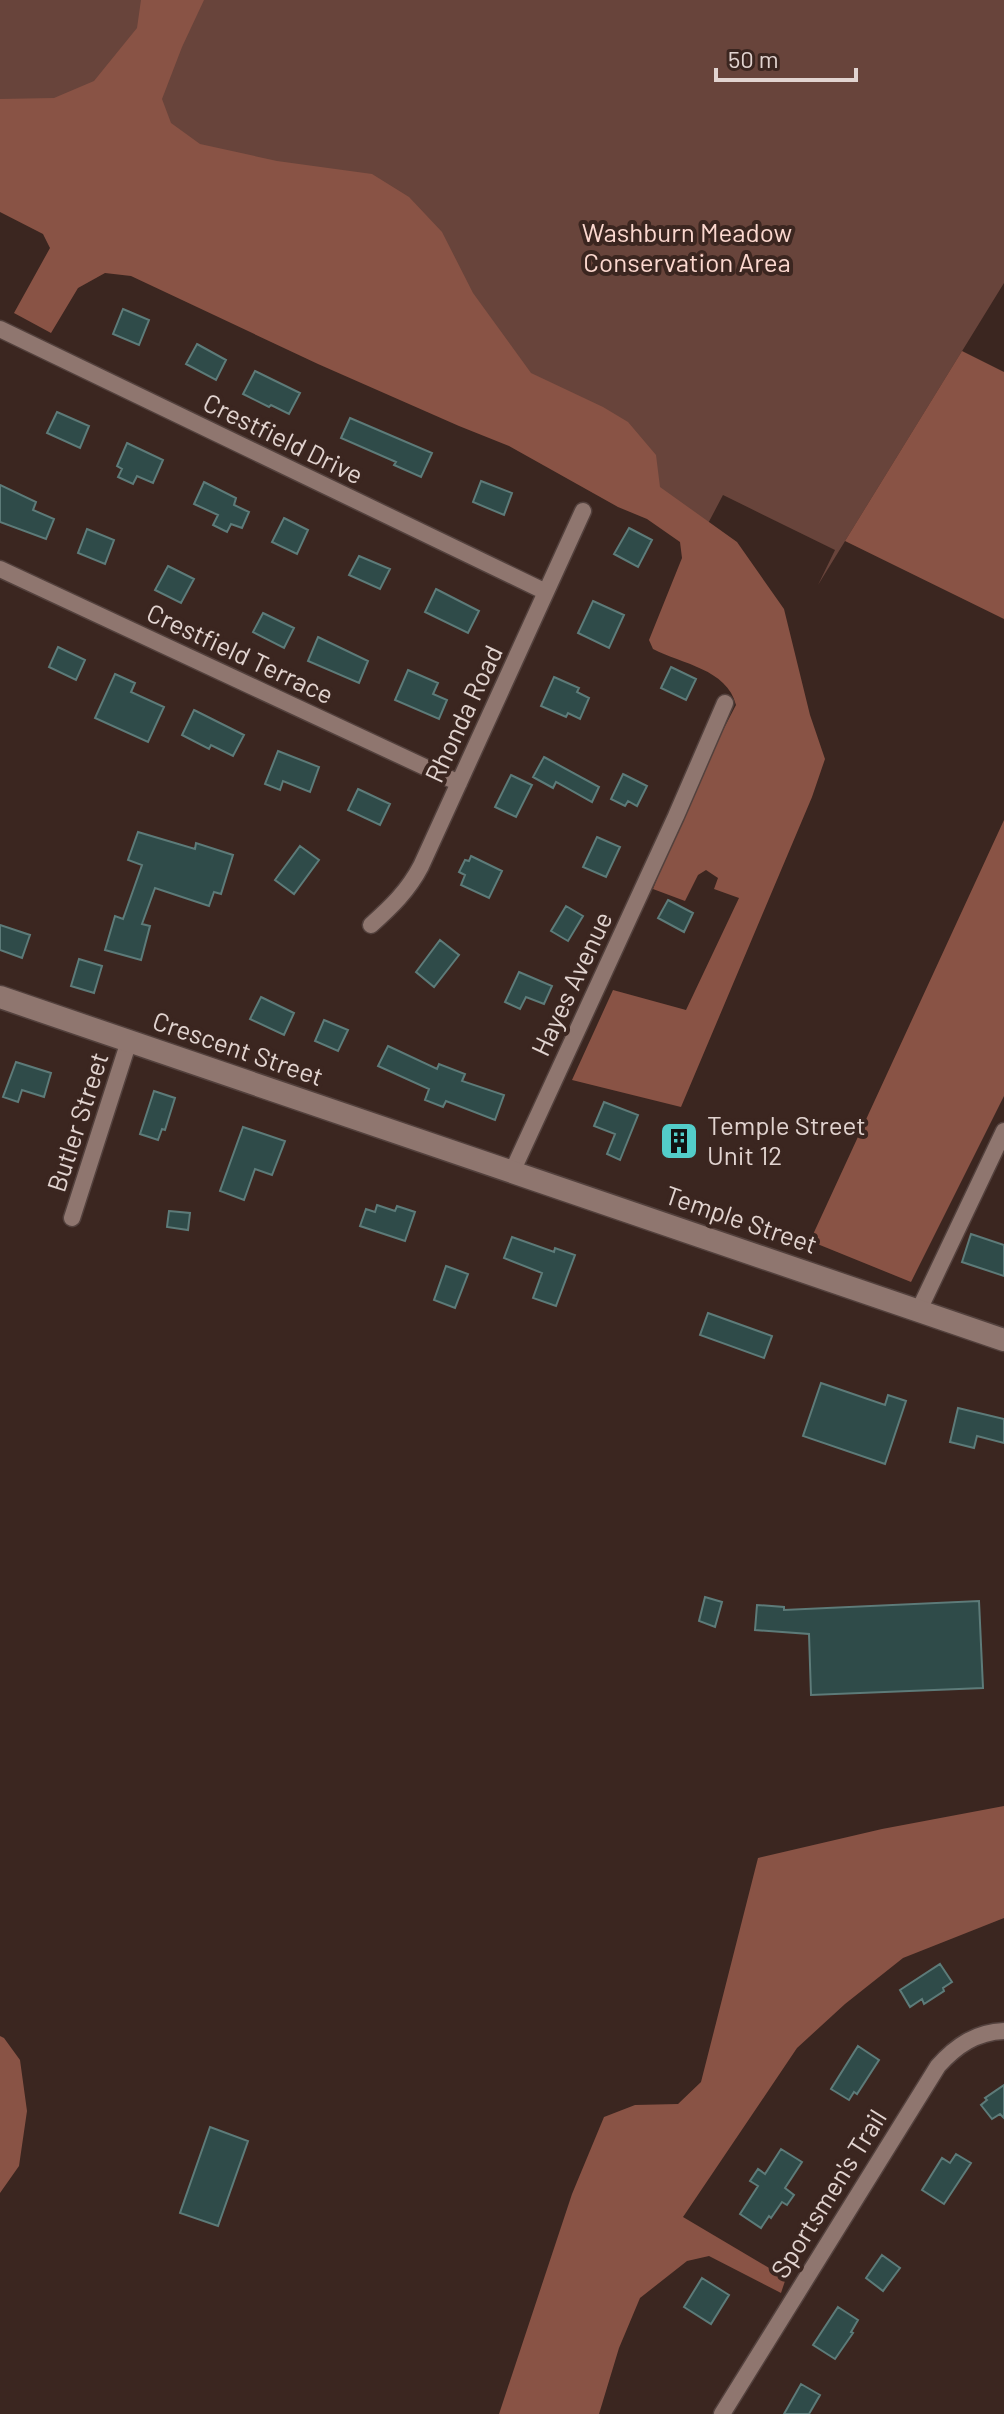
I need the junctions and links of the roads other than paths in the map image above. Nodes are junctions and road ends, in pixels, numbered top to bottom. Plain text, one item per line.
1 (0, 329) edge
2 (583, 511) dead end
3 (0, 569) edge
4 (546, 592) junction
5 (725, 703) dead end
6 (459, 783) junction
7 (371, 925) dead end
8 (0, 997) edge
9 (129, 1041) junction
10 (1004, 1131) edge
11 (459, 1154) joint
12 (512, 1172) junction
13 (72, 1218) dead end
14 (919, 1310) junction
15 (1004, 1340) edge
16 (1004, 2031) edge
17 (722, 2414) edge

1 - 4 street, Crestfield Drive
2 - 4 street, Rhonda Road
3 - 6 street, Crestfield Terrace
4 - 6 street, Rhonda Road
5 - 12 street, Hayes Avenue
6 - 7 street, Rhonda Road
8 - 9 main road, Crescent Street
9 - 11 main road, Crescent Street
9 - 13 street, Butler Street
10 - 14 street
11 - 12 main road, Temple Street
12 - 14 main road, Temple Street
14 - 15 main road, Temple Street
16 - 17 street, Sportsmen's Trail

